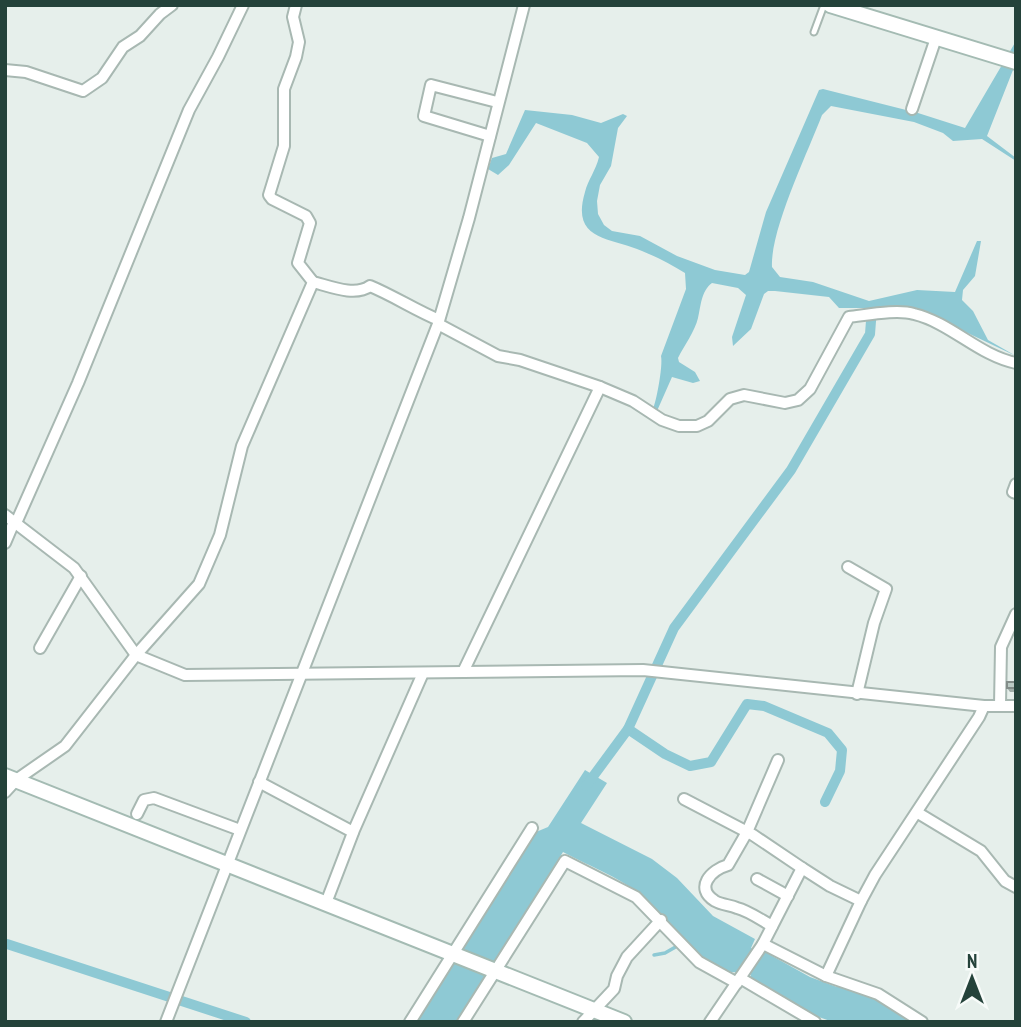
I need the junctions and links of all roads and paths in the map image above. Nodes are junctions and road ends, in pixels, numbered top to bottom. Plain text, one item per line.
1 (172, 5) edge
2 (243, 5) edge
3 (296, 5) edge
4 (524, 5) edge
5 (824, 5) edge
6 (830, 5) edge
7 (814, 32) dead end
8 (936, 38) junction
9 (1009, 60) edge
10 (5, 70) edge
11 (497, 102) junction
12 (912, 109) dead end
13 (490, 136) junction
14 (313, 282) junction
15 (439, 322) junction
16 (1016, 363) edge
17 (600, 387) junction
18 (1016, 484) edge
19 (1016, 494) edge
20 (12, 520) edge
21 (5, 543) edge
22 (848, 567) dead end
23 (81, 576) junction
24 (1016, 614) edge
25 (40, 648) dead end
26 (136, 655) junction
27 (463, 672) junction
28 (423, 673) junction
29 (301, 674) junction
30 (857, 694) junction
31 (1000, 705) junction
32 (984, 706) junction
33 (1016, 706) edge
34 (778, 760) dead end
35 (10, 778) edge
36 (259, 782) junction
37 (5, 792) edge
38 (684, 799) dead end
39 (918, 813) junction
40 (137, 814) dead end
41 (532, 828) dead end
42 (240, 831) junction
43 (354, 832) junction
44 (747, 832) junction
45 (227, 862) junction
46 (802, 868) junction
47 (757, 878) dead end
48 (1016, 887) edge
49 (788, 896) junction
50 (860, 901) junction
51 (326, 903) junction
52 (661, 920) junction
53 (772, 926) junction
54 (761, 947) junction
55 (456, 957) junction
56 (490, 970) junction
57 (826, 976) junction
58 (740, 978) junction
59 (594, 1010) junction
60 (166, 1022) edge
61 (410, 1022) edge
62 (463, 1022) edge
63 (583, 1022) edge
64 (624, 1022) edge
65 (710, 1022) edge
66 (815, 1022) edge
67 (922, 1022) edge

1 - 10 street
2 - 20 street
3 - 14 street
4 - 11 street
5 - 7 lane
6 - 8 street
8 - 9 street
8 - 12 street
11 - 13 street
11 - 13 street
13 - 15 street
14 - 15 street
14 - 26 street
15 - 17 street
15 - 29 street
16 - 17 street
17 - 27 street
18 - 19 street
20 - 21 street
20 - 23 street
22 - 30 street
23 - 25 street
23 - 26 street
24 - 31 street
26 - 29 street
26 - 35 street
27 - 28 street
27 - 30 street
28 - 29 street
28 - 43 street
29 - 36 street
30 - 32 street
31 - 32 street
31 - 33 street
32 - 39 street
34 - 44 street
35 - 37 street
35 - 45 street
36 - 42 street
36 - 43 street
38 - 44 street
39 - 48 street
39 - 50 street
40 - 42 street
41 - 55 street
42 - 45 street
43 - 51 street
44 - 46 street
44 - 53 street
45 - 51 street
45 - 60 street
46 - 49 street
46 - 50 street
47 - 49 street
49 - 53 street
50 - 57 street
51 - 55 street
52 - 56 street
52 - 58 street
52 - 59 street
53 - 54 street
54 - 57 street
54 - 58 street
55 - 56 street
55 - 61 street
56 - 59 street
56 - 62 street
57 - 67 street
58 - 65 street
58 - 66 street
59 - 63 street
59 - 64 street

